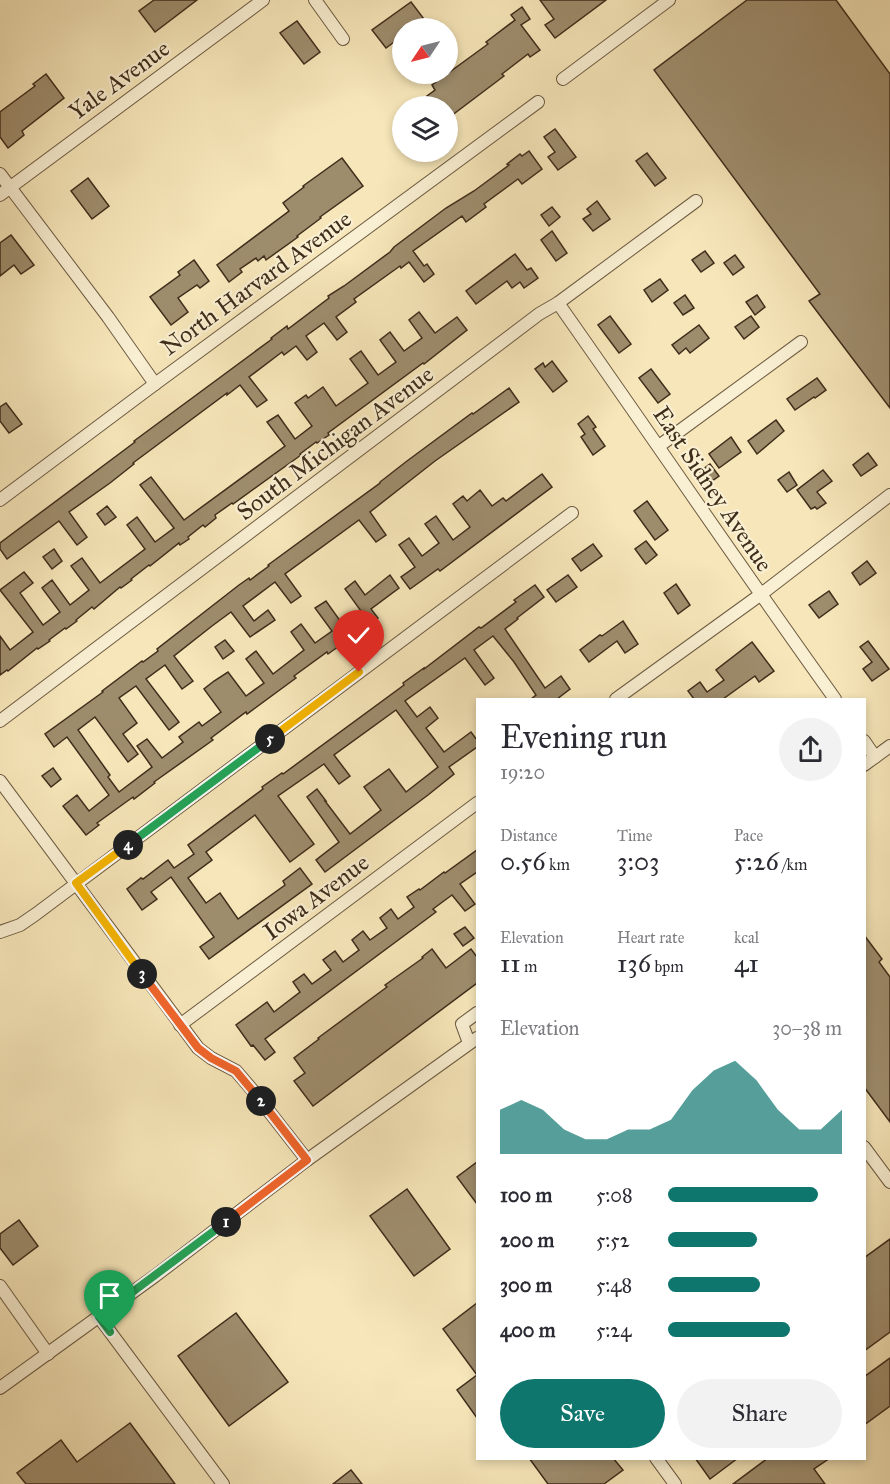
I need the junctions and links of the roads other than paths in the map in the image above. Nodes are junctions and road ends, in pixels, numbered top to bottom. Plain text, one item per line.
1 (263, 0) edge
2 (315, 0) edge
3 (669, 0) edge
4 (343, 39) dead end
5 (563, 79) dead end
6 (538, 102) dead end
7 (0, 174) edge
8 (5, 191) edge
9 (696, 201) dead end
10 (558, 303) junction
11 (801, 342) dead end
12 (155, 384) junction
13 (659, 446) junction
14 (890, 495) edge
15 (0, 500) edge
16 (572, 513) dead end
17 (760, 595) junction
18 (617, 698) edge
19 (834, 698) edge
20 (0, 721) edge
21 (866, 744) edge
22 (890, 746) edge
23 (875, 757) junction
24 (866, 764) edge
25 (0, 781) edge
26 (476, 804) edge
27 (76, 883) junction
28 (0, 932) edge
29 (476, 1014) edge
30 (180, 1025) junction
31 (473, 1041) edge
32 (866, 1150) edge
33 (307, 1160) junction
34 (890, 1182) edge
35 (0, 1286) edge
36 (99, 1317) junction
37 (48, 1354) junction
38 (0, 1388) edge
39 (657, 1460) edge
40 (223, 1484) edge
41 (675, 1484) edge

1 - 8 street, Yale Avenue
2 - 4 street
3 - 5 street
6 - 12 street, North Harvard Avenue
7 - 8 street
8 - 12 street
9 - 10 street, South Michigan Avenue
10 - 13 street, East Sidney Avenue
10 - 20 street, South Michigan Avenue
11 - 13 street
12 - 15 street, North Harvard Avenue
13 - 17 street, East Sidney Avenue
14 - 17 street
16 - 27 street
17 - 18 street
17 - 19 street, East Sidney Avenue
21 - 23 street
22 - 23 street
23 - 24 street
25 - 27 street
26 - 30 street, Iowa Avenue
27 - 28 street
27 - 30 street
29 - 31 street
30 - 33 street
31 - 33 street
32 - 34 street
33 - 36 street
35 - 37 street
36 - 37 street
36 - 40 street
37 - 38 street
39 - 41 street

